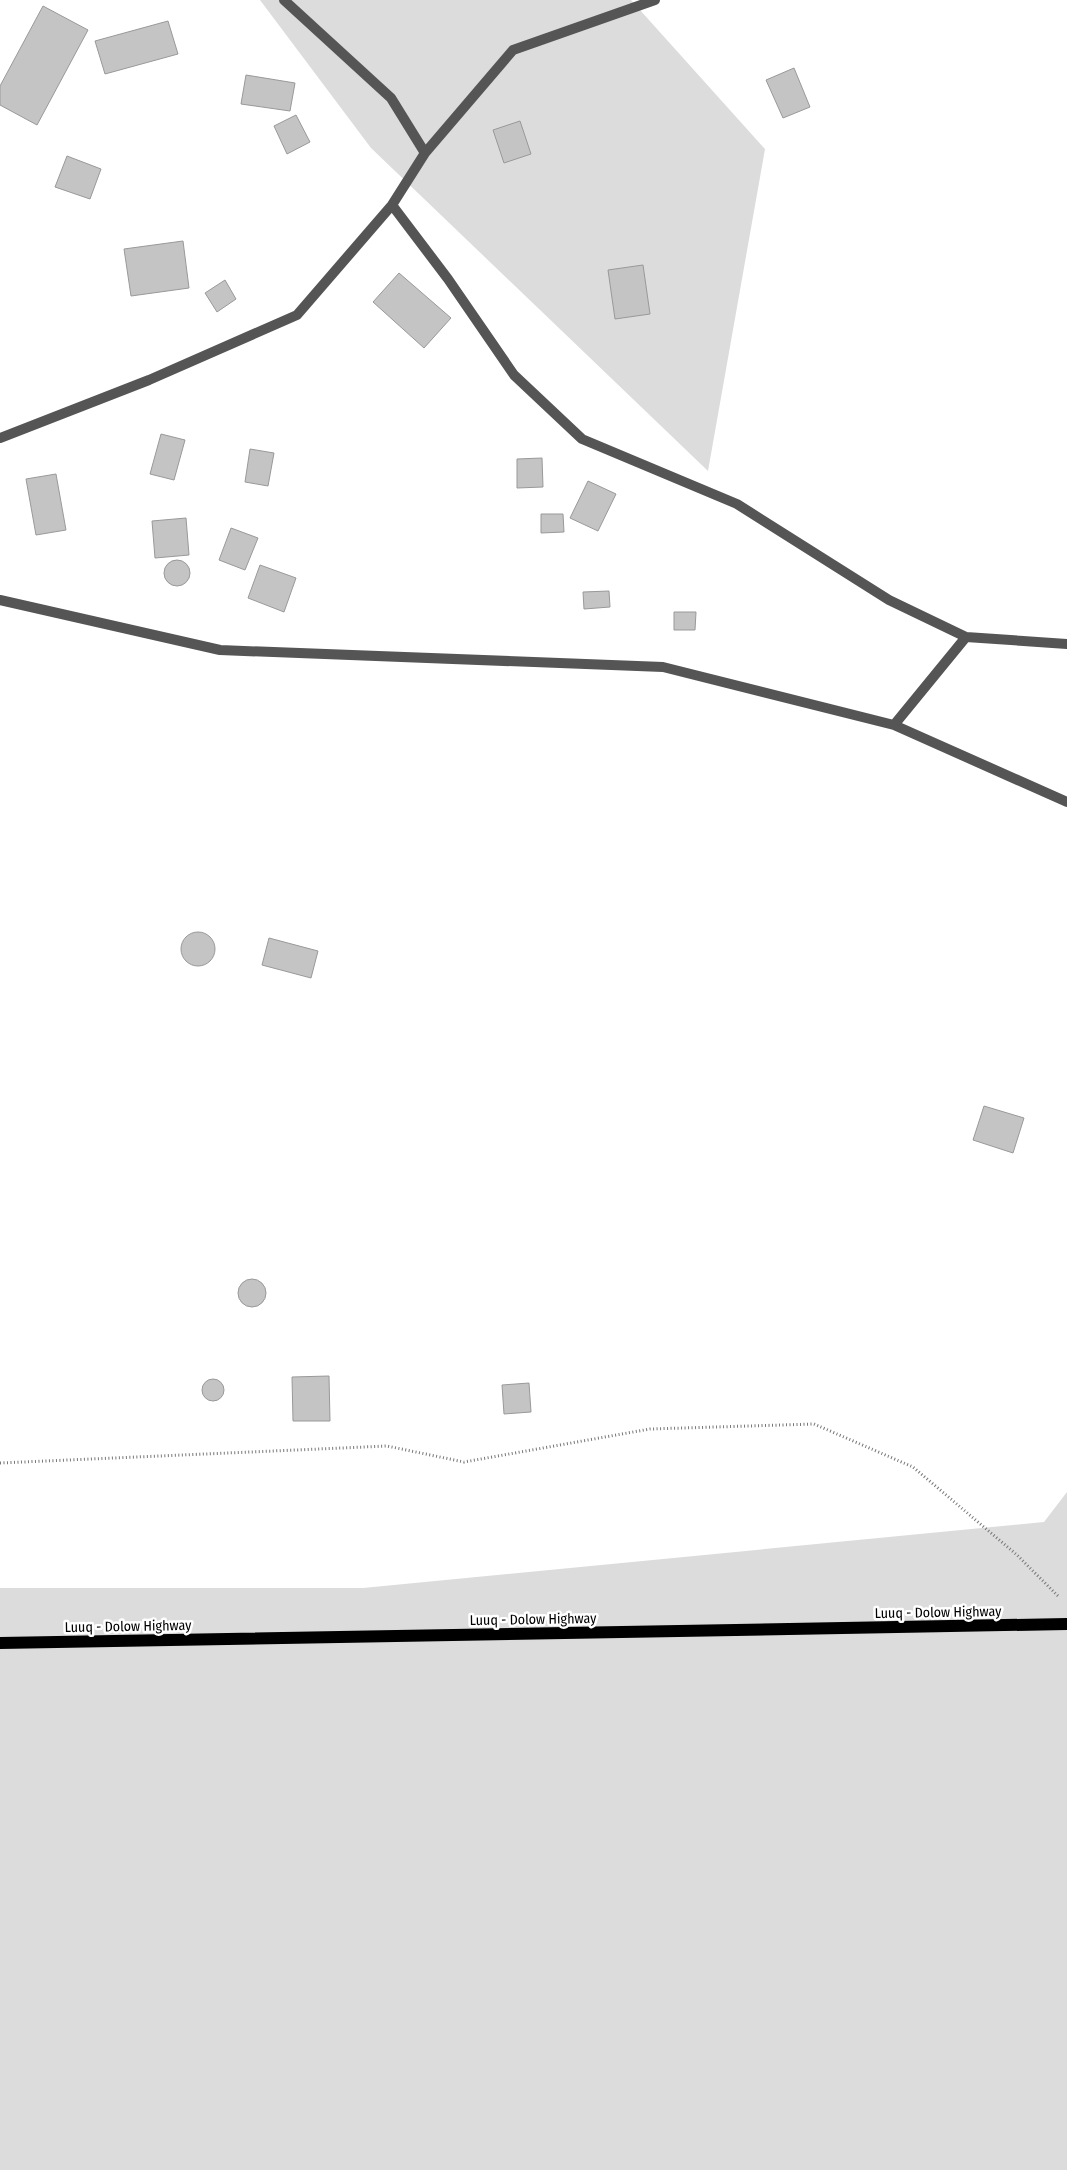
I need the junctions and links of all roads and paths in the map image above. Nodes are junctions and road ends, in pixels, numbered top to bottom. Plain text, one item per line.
1 (284, 0) edge
2 (655, 0) edge
3 (425, 153) junction
4 (392, 205) junction
5 (1, 436) edge
6 (0, 600) edge
7 (966, 637) junction
8 (1067, 644) edge
9 (894, 725) junction
10 (1067, 802) edge
11 (0, 1463) edge
12 (1061, 1599) dead end
13 (1067, 1624) edge
14 (0, 1643) edge

1 - 3 street
2 - 3 street
3 - 4 street
4 - 5 street
4 - 7 street
6 - 9 street
7 - 8 street
7 - 9 street
9 - 10 street
11 - 12 path
13 - 14 main road, Luuq - Dolow Highway

